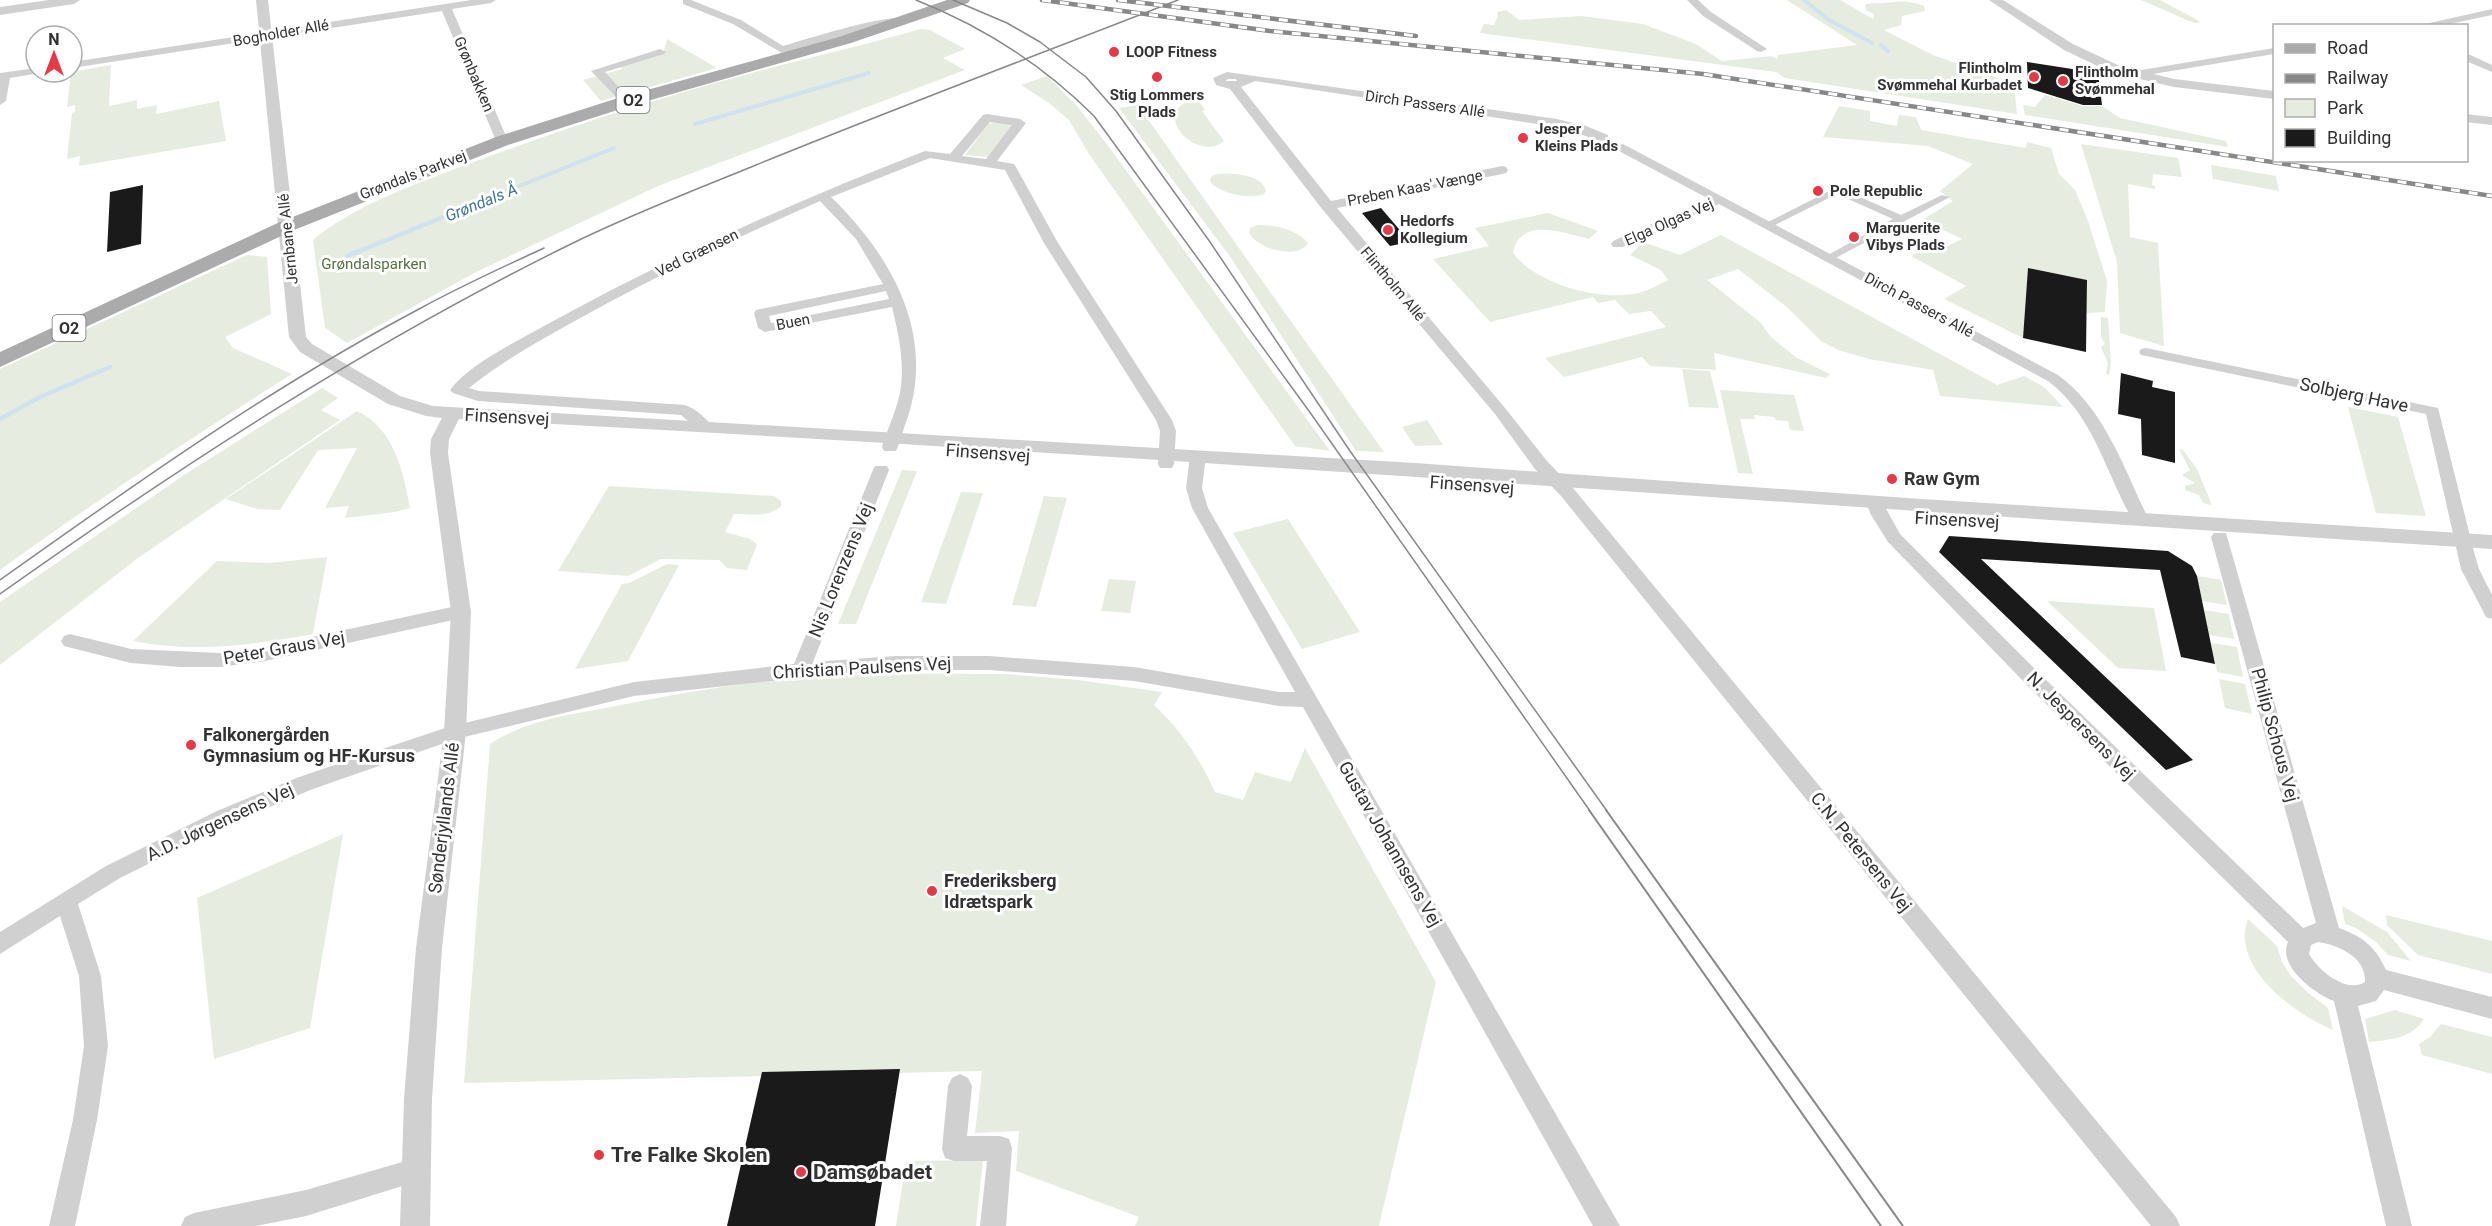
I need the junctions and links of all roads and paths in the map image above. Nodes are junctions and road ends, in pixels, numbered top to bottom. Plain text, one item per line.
1 (74, 0) edge
2 (262, 0) edge
3 (491, 0) edge
4 (962, 0) edge
5 (983, 0) edge
6 (1692, 0) edge
7 (1995, 0) edge
8 (687, 2) dead end
9 (425, 5) edge
10 (446, 7) junction
11 (0, 11) edge
12 (2492, 12) edge
13 (904, 20) junction
14 (2431, 24) edge
15 (266, 34) junction
16 (845, 40) junction
17 (1761, 48) dead end
18 (2273, 51) edge
19 (660, 52) dead end
20 (2468, 57) edge
21 (84, 63) edge
22 (2492, 69) edge
23 (24, 73) edge
24 (2135, 74) junction
25 (2, 76) edge
26 (1239, 83) joint
27 (2273, 95) edge
28 (621, 96) dead end
29 (0, 101) edge
30 (2468, 118) edge
31 (2492, 122) edge
32 (502, 141) junction
33 (953, 158) junction
34 (989, 164) junction
35 (1502, 170) dead end
36 (822, 196) junction
37 (1945, 197) dead end
38 (1719, 199) junction
39 (1327, 206) junction
40 (1901, 219) junction
41 (1767, 225) junction
42 (287, 226) junction
43 (1618, 244) dead end
44 (1830, 258) junction
45 (892, 286) junction
46 (897, 302) junction
47 (2146, 352) dead end
48 (0, 360) edge
49 (458, 390) joint
50 (419, 409) joint
51 (453, 414) junction
52 (701, 430) junction
53 (891, 442) junction
54 (1167, 459) junction
55 (1197, 461) junction
56 (881, 470) dead end
57 (1561, 485) junction
58 (1877, 509) junction
59 (2144, 526) junction
60 (2220, 537) junction
61 (2492, 542) edge
62 (2463, 546) junction
63 (2492, 555) edge
64 (461, 612) junction
65 (2492, 612) edge
66 (70, 641) dead end
67 (801, 669) junction
68 (1308, 700) junction
69 (455, 732) junction
70 (66, 900) junction
71 (2330, 933) junction
72 (2300, 939) junction
73 (0, 944) edge
74 (2378, 978) junction
75 (2344, 994) junction
76 (2492, 1008) edge
77 (960, 1086) dead end
78 (416, 1170) junction
79 (62, 1226) edge
80 (194, 1226) edge
81 (416, 1226) edge
82 (993, 1226) edge
83 (1607, 1226) edge
84 (2167, 1226) edge
85 (2399, 1226) edge

1 - 11 street
2 - 15 street, Jernbane Allé
3 - 10 street, Bogholder Allé
4 - 13 main road, Grøndals Parkvej / O2
5 - 16 main road, Grøndals Parkvej / O2
6 - 17 street
7 - 24 street
8 - 13 street, Grøndals Parkvej
9 - 10 street, Bogholder Allé
9 - 15 street, Bogholder Allé
10 - 32 street, Grønbakken
12 - 14 street
13 - 16 main road, Grøndals Parkvej / O2
15 - 21 street, Bogholder Allé
15 - 42 street, Jernbane Allé
16 - 32 main road, Grøndals Parkvej / O2
18 - 24 street
19 - 28 street
20 - 22 street
23 - 25 street
24 - 27 street
25 - 29 street
26 - 38 street, Dirch Passers Allé
26 - 39 street, Flintholm Allé
30 - 31 street
32 - 42 main road, Grøndals Parkvej / O2
33 - 34 street, Ved Grænsen
33 - 34 street
33 - 36 street, Ved Grænsen
34 - 54 street, Ved Grænsen
35 - 39 street, Preben Kaas' Vænge
36 - 45 street
36 - 49 street, Ved Grænsen
37 - 40 street
38 - 41 street, Dirch Passers Allé
38 - 43 street, Elga Olgas Vej
39 - 57 street, Flintholm Allé
40 - 41 street
40 - 44 street
41 - 44 street, Dirch Passers Allé
42 - 48 main road, Grøndals Parkvej / O2
42 - 50 street, Jernbane Allé
44 - 59 street, Dirch Passers Allé
45 - 46 street
45 - 46 street, Buen
46 - 53 street
47 - 62 street, Solbjerg Have
49 - 52 street, Finsensvej
50 - 51 street, Finsensvej
51 - 52 street, Finsensvej
51 - 64 street, Sønderjyllands Allé
52 - 53 street, Finsensvej
53 - 54 street, Finsensvej
54 - 55 street, Finsensvej
55 - 57 street, Finsensvej
55 - 68 street, Gustav Johannsens Vej
56 - 67 street, Nis Lorenzens Vej
57 - 58 street, Finsensvej
57 - 84 street, C.N. Petersens Vej
58 - 59 street, Finsensvej
58 - 72 street, N. Jespersens Vej
59 - 60 street, Finsensvej
59 - 62 street, Finsensvej
60 - 62 street, Finsensvej
60 - 71 street, Philip Schous Vej
61 - 62 street, Finsensvej
62 - 63 street, Finsensvej
62 - 65 street
64 - 66 street, Peter Graus Vej
64 - 69 street, Sønderjyllands Allé
67 - 68 street, Christian Paulsens Vej
67 - 69 street, Christian Paulsens Vej
68 - 83 street, Gustav Johannsens Vej
69 - 70 street, A.D. Jørgensens Vej
69 - 78 street, Sønderjyllands Allé
70 - 73 street, A.D. Jørgensens Vej
70 - 79 street
71 - 72 street
71 - 74 street
72 - 75 street
74 - 75 street
74 - 76 street
75 - 85 street
77 - 82 street
78 - 80 street
78 - 81 street, Sønderjyllands Allé

